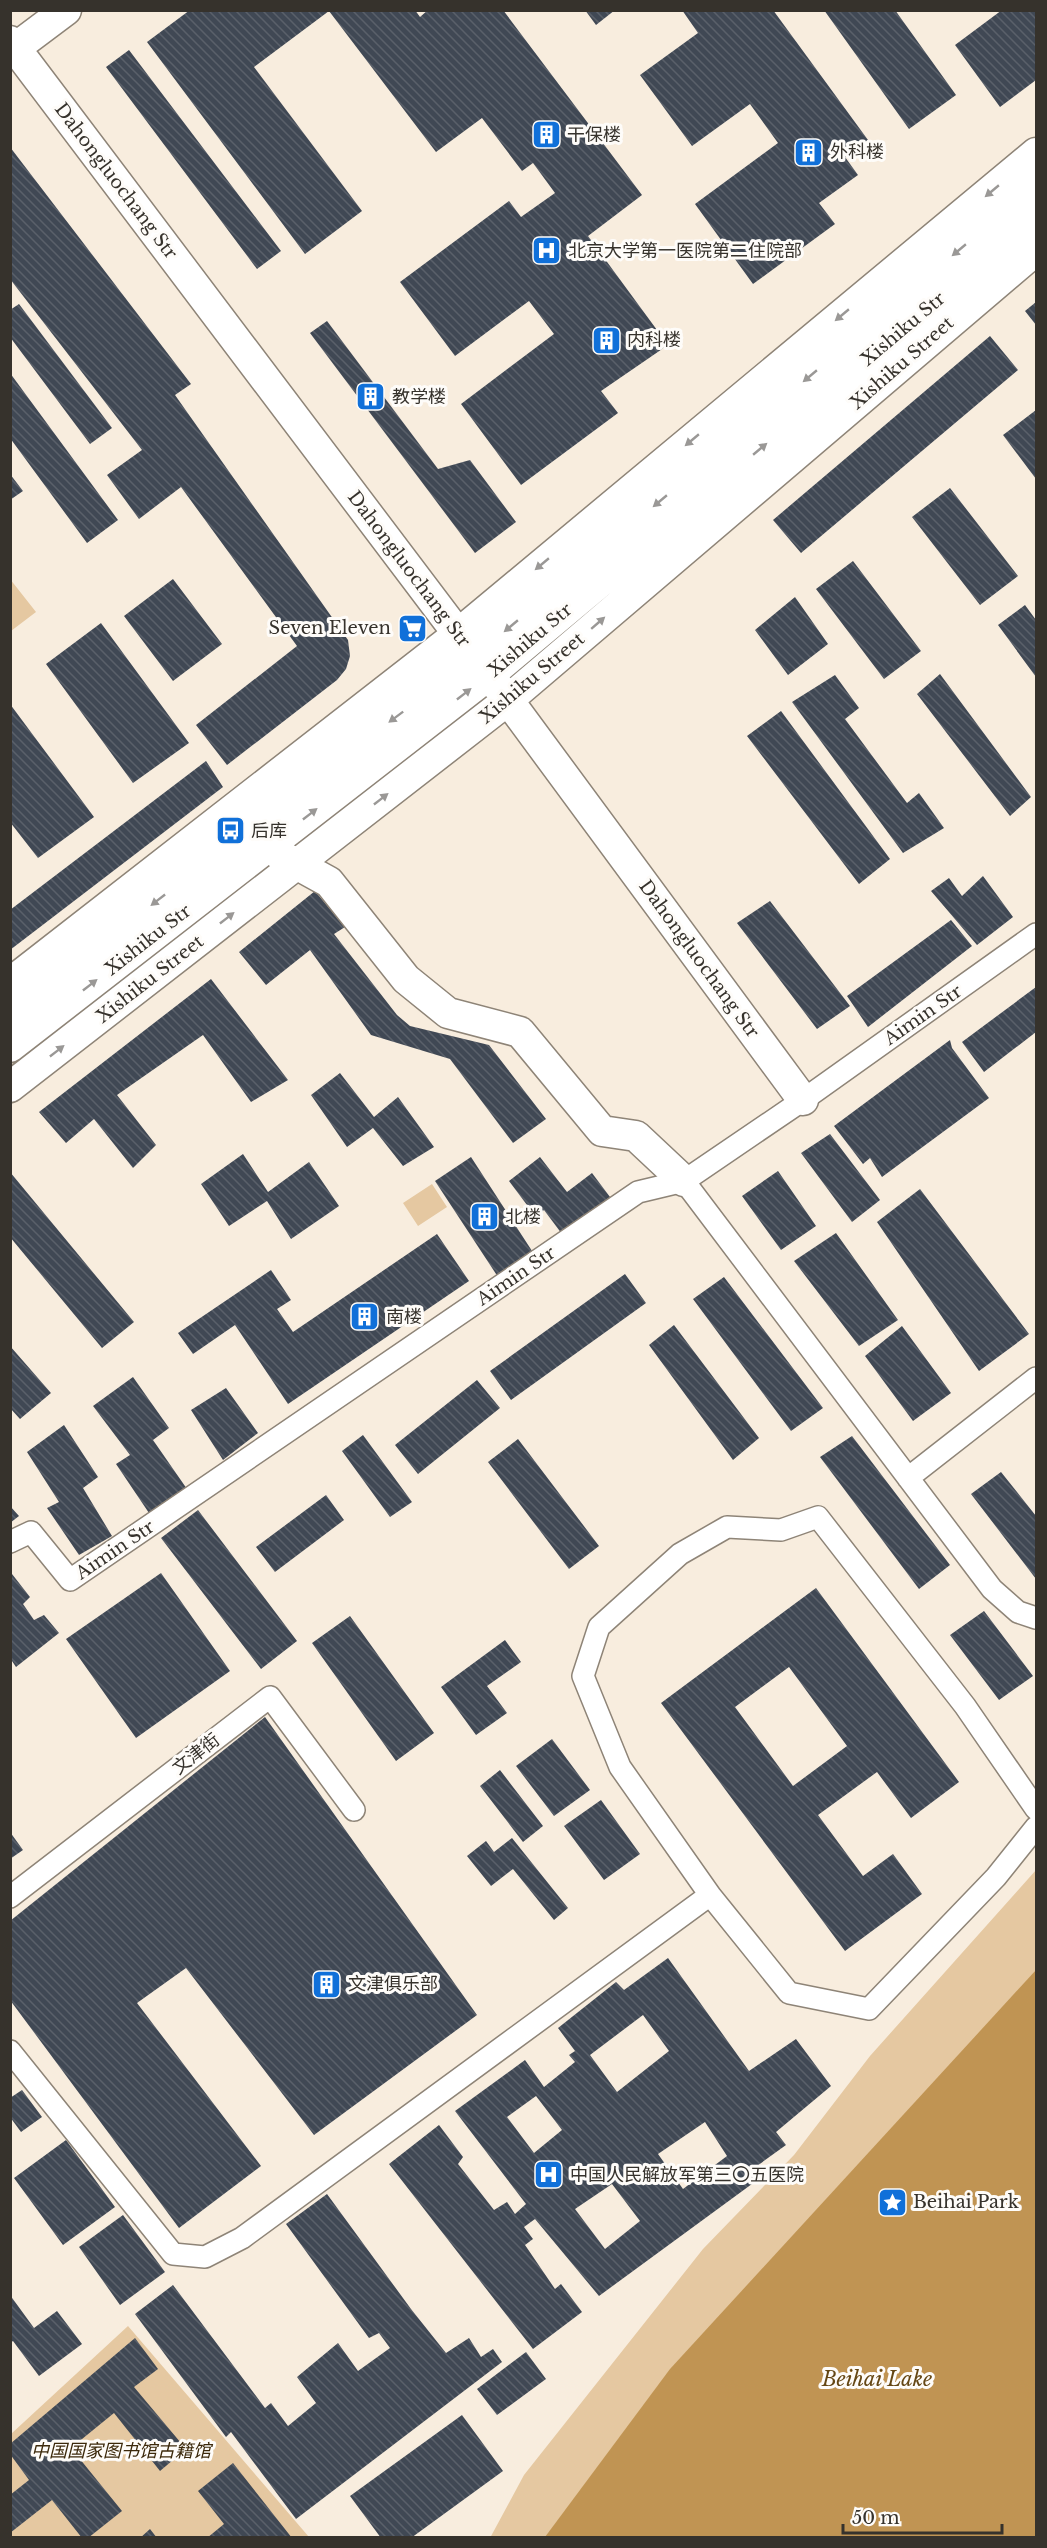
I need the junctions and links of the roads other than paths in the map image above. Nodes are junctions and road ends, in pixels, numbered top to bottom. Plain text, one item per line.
1 (66, 10) edge
2 (12, 47) edge
3 (1036, 153) edge
4 (1036, 186) edge
5 (1036, 218) edge
6 (1036, 250) edge
7 (474, 655) junction
8 (508, 700) junction
9 (267, 848) junction
10 (296, 865) junction
11 (1036, 934) edge
12 (10, 984) edge
13 (10, 1017) edge
14 (10, 1047) edge
15 (10, 1087) edge
16 (803, 1100) junction
17 (684, 1181) junction
18 (1036, 1378) edge
19 (908, 1478) junction
20 (10, 1542) edge
21 (1036, 1618) edge
22 (1036, 1809) edge
23 (354, 1810) dead end
24 (1036, 1827) edge
25 (710, 1895) junction
26 (10, 1897) edge
27 (10, 2051) edge

1 - 2 street
2 - 7 street, Dahongluochang Str
3 -> 7 street
4 -> 7 street
7 -> 5 street, Xishiku Str
8 -> 6 street, Xishiku Street
7 - 8 street, Dahongluochang Str
9 -> 7 street, Xishiku Str
7 - 12 street
7 -> 13 street
10 -> 8 street, Xishiku Street
8 - 16 street, Dahongluochang Str
9 - 10 street
14 -> 9 street, Xishiku Str
15 -> 10 street, Xishiku Street
10 - 17 street
11 - 16 street, Aimin Str
16 - 17 street, Aimin Str
17 - 19 street
17 - 20 street, Aimin Str
18 - 19 street
19 - 21 street
22 - 25 street
23 - 26 street, 文津街
24 - 25 street
25 - 27 street

